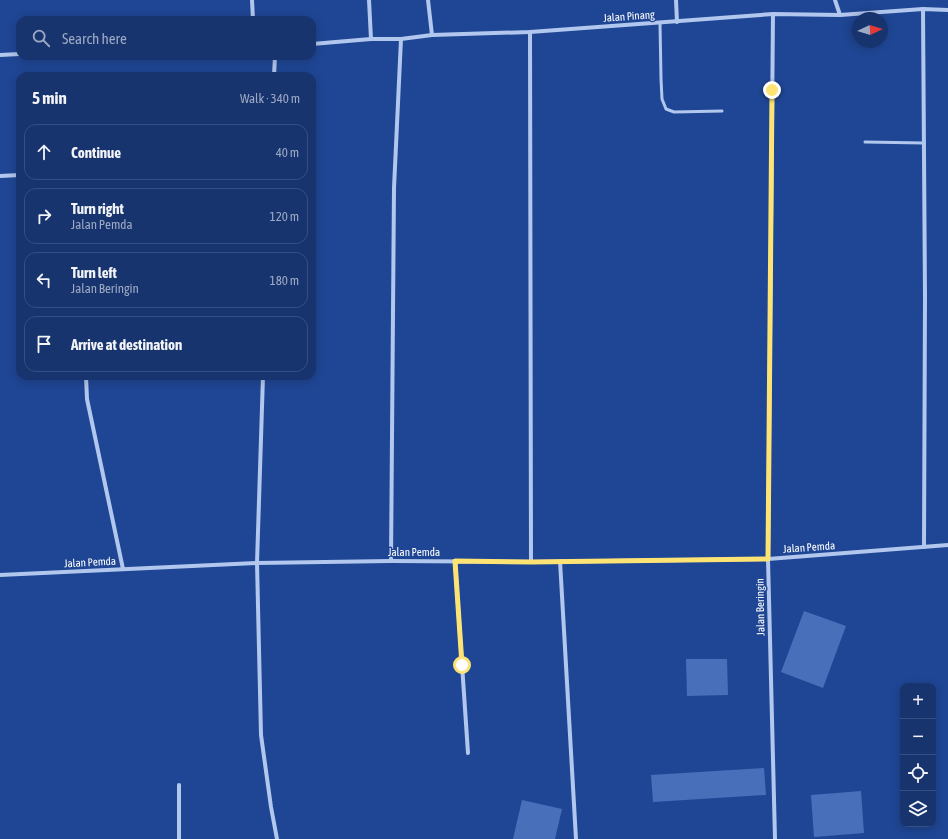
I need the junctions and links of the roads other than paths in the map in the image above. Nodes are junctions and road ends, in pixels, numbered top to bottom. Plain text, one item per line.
1 (252, 0) edge
2 (369, 0) edge
3 (428, 0) edge
4 (676, 0) edge
5 (835, 0) edge
6 (923, 9) junction
7 (948, 10) edge
8 (773, 14) junction
9 (840, 15) junction
10 (253, 16) edge
11 (677, 22) junction
12 (660, 23) junction
13 (530, 32) junction
14 (432, 35) junction
15 (371, 39) junction
16 (401, 39) junction
17 (316, 44) edge
18 (16, 54) edge
19 (0, 55) edge
20 (275, 60) edge
21 (274, 72) edge
22 (722, 110) dead end
23 (865, 142) dead end
24 (924, 143) junction
25 (16, 175) edge
26 (0, 176) edge
27 (86, 380) edge
28 (263, 380) edge
29 (948, 545) edge
30 (924, 547) junction
31 (768, 559) junction
32 (391, 561) junction
33 (455, 561) junction
34 (560, 561) junction
35 (531, 562) junction
36 (257, 563) junction
37 (123, 569) junction
38 (0, 574) edge
39 (468, 753) dead end
40 (179, 785) dead end
41 (179, 839) edge
42 (276, 839) edge
43 (576, 839) edge
44 (775, 839) edge

1 - 10 street
2 - 15 street
3 - 14 street
4 - 11 street
5 - 9 street
6 - 7 street, Jalan Pinang
6 - 9 street, Jalan Pinang
6 - 24 street
8 - 9 street, Jalan Pinang
8 - 11 street, Jalan Pinang
8 - 31 street, Jalan Beringin
11 - 12 street, Jalan Pinang
12 - 13 street, Jalan Pinang
12 - 22 lane
13 - 14 street, Jalan Pinang
13 - 35 street
14 - 16 street, Jalan Pinang
15 - 16 street, Jalan Pinang
15 - 17 street, Jalan Pinang
16 - 32 street
18 - 19 street
20 - 21 street
23 - 24 lane
24 - 30 street
25 - 26 street
27 - 37 street
28 - 36 street
29 - 30 street, Jalan Pemda
30 - 31 street, Jalan Pemda
31 - 34 street, Jalan Pemda
31 - 44 street, Jalan Beringin
32 - 33 street, Jalan Pemda
32 - 36 street, Jalan Pemda
33 - 35 street, Jalan Pemda
33 - 39 street
34 - 35 street, Jalan Pemda
34 - 43 street
36 - 37 street, Jalan Pemda
36 - 42 street
37 - 38 street, Jalan Pemda
40 - 41 street

